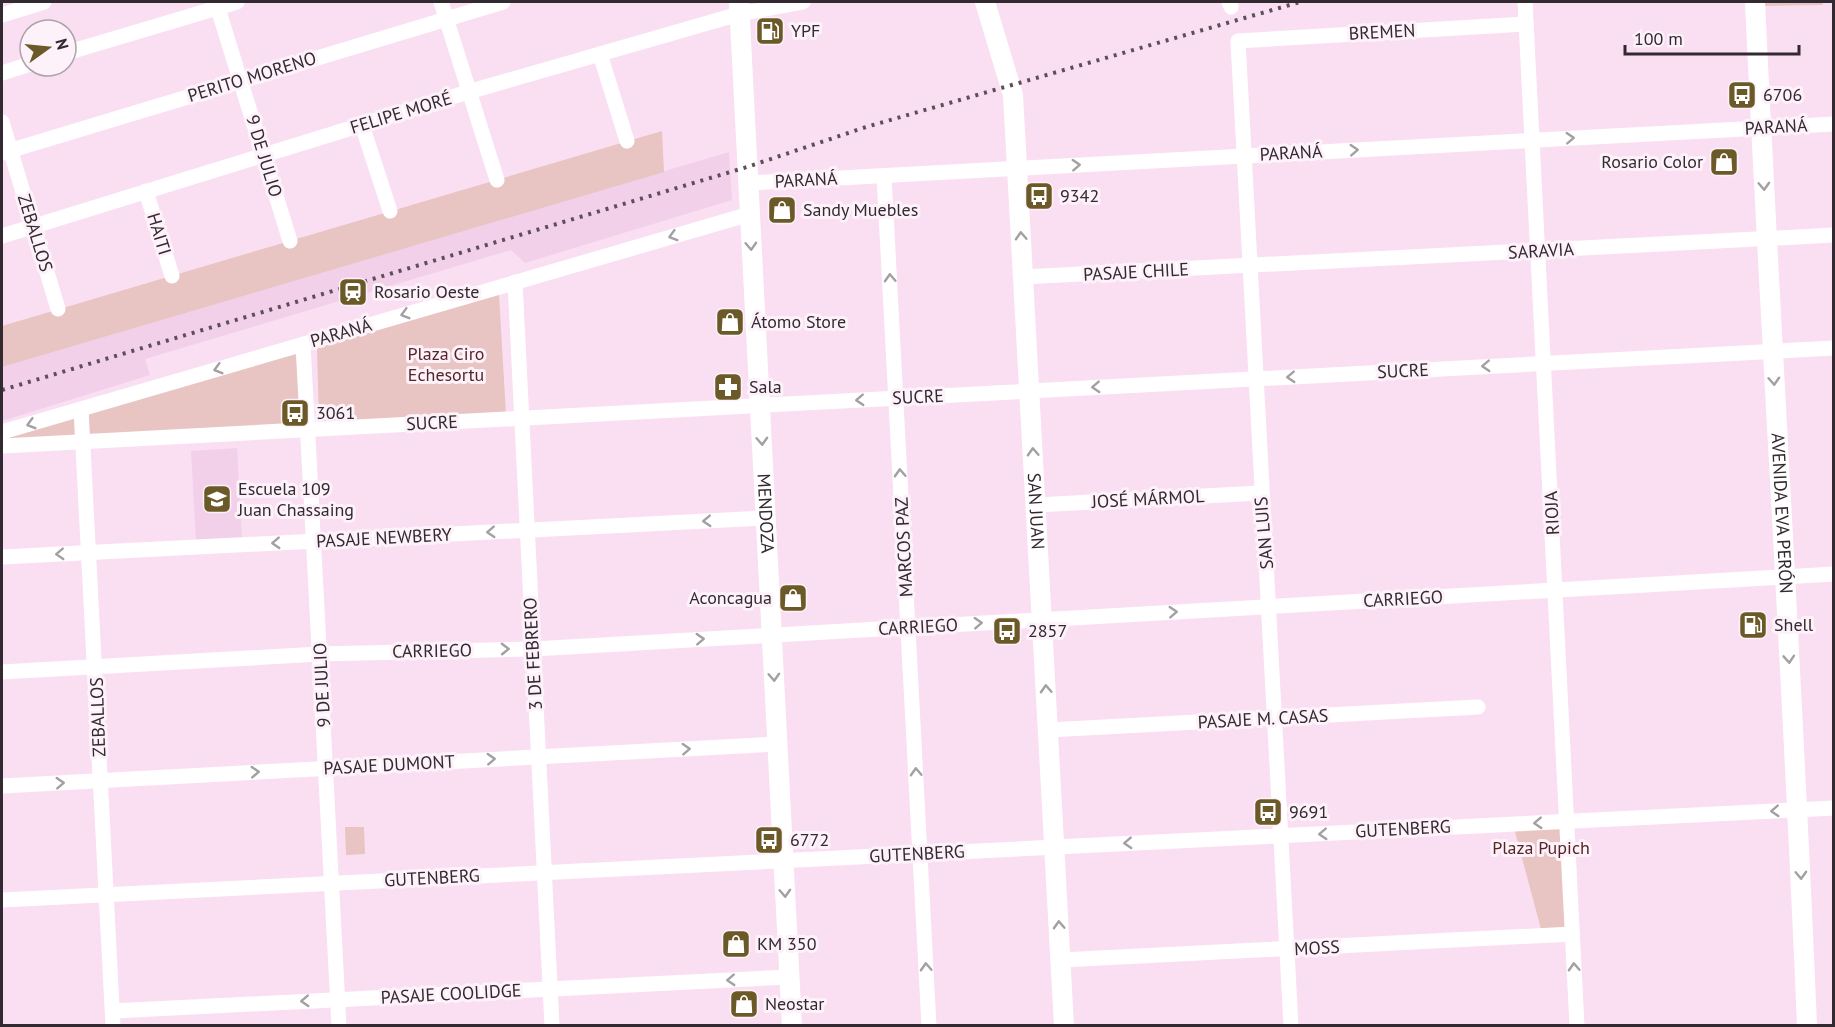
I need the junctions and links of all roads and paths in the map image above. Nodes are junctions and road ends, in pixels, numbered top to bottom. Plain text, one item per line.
1 (44, 2) edge
2 (237, 2) edge
3 (441, 2) edge
4 (503, 2) edge
5 (803, 2) edge
6 (985, 2) edge
7 (1525, 2) edge
8 (1755, 2) edge
9 (217, 4) edge
10 (739, 8) edge
11 (2, 15) edge
12 (446, 19) junction
13 (1526, 24) junction
14 (1238, 41) joint
15 (78, 49) edge
16 (600, 54) junction
17 (18, 68) edge
18 (2, 73) edge
19 (241, 81) junction
20 (468, 92) junction
21 (2, 122) edge
22 (1833, 124) edge
23 (362, 125) junction
24 (1761, 128) junction
25 (1533, 140) junction
26 (627, 141) dead end
27 (6, 152) edge
28 (263, 155) junction
29 (1244, 156) junction
30 (1017, 168) junction
31 (885, 176) junction
32 (497, 180) dead end
33 (748, 183) junction
34 (146, 191) junction
35 (390, 212) dead end
36 (750, 214) junction
37 (33, 226) junction
38 (1833, 235) edge
39 (2, 236) edge
40 (1767, 239) junction
41 (290, 241) dead end
42 (1539, 251) junction
43 (1249, 266) junction
44 (172, 276) dead end
45 (1023, 277) junction
46 (515, 282) junction
47 (58, 309) dead end
48 (303, 344) junction
49 (1833, 348) edge
50 (1772, 351) junction
51 (1544, 363) junction
52 (1255, 379) junction
53 (1029, 391) junction
54 (896, 398) junction
55 (760, 405) junction
56 (81, 409) junction
57 (522, 418) junction
58 (307, 430) junction
59 (2, 432) edge
60 (83, 442) junction
61 (2, 446) edge
62 (1260, 493) junction
63 (1036, 505) junction
64 (766, 518) junction
65 (527, 531) junction
66 (313, 541) junction
67 (88, 553) junction
68 (2, 557) edge
69 (1833, 574) edge
70 (1784, 577) junction
71 (1556, 590) junction
72 (1269, 606) junction
73 (1042, 620) junction
74 (908, 627) junction
75 (772, 635) junction
76 (533, 649) junction
77 (320, 654) junction
78 (96, 666) junction
79 (2, 672) edge
80 (1478, 707) dead end
81 (1275, 718) junction
82 (1048, 730) junction
83 (777, 744) junction
84 (539, 757) junction
85 (326, 768) junction
86 (100, 780) junction
87 (2, 786) edge
88 (1833, 808) edge
89 (1799, 810) junction
90 (1567, 821) junction
91 (1281, 836) junction
92 (1054, 847) junction
93 (920, 854) junction
94 (783, 861) junction
95 (544, 873) junction
96 (332, 883) junction
97 (106, 895) junction
98 (2, 900) edge
99 (1572, 934) junction
100 (1287, 949) junction
101 (1061, 960) junction
102 (789, 976) junction
103 (550, 989) junction
104 (338, 999) junction
105 (113, 1018) edge
106 (339, 1026) edge
107 (552, 1026) edge
108 (792, 1026) edge
109 (929, 1026) edge
110 (1064, 1026) edge
111 (1291, 1026) edge
112 (1577, 1026) edge
113 (1807, 1026) edge

1 - 11 street
2 - 9 street
3 - 12 street
4 - 12 street, PERITO MORENO
5 - 10 street, FELIPE MORÉ
6 - 30 main road, SAN JUAN
7 - 13 street, RIOJA
8 - 24 main road, AVENIDA EVA PERÓN
9 - 15 street
9 - 19 street, 9 DE JULIO
10 - 16 street, FELIPE MORÉ
10 - 33 main road, MENDOZA
12 - 19 street, PERITO MORENO
12 - 20 street
13 - 14 street, BREMEN
13 - 25 street, RIOJA
14 - 29 street, SAN LUIS
16 - 20 street, FELIPE MORÉ
16 - 26 street
17 - 18 street
19 - 27 street, PERITO MORENO
19 - 28 street, 9 DE JULIO
20 - 23 street, FELIPE MORÉ
20 - 32 street
21 - 27 street, ZEBALLOS
22 - 24 street, PARANÁ
23 - 28 street, FELIPE MORÉ
23 - 35 street
25 -> 24 street, PARANÁ
24 -> 40 main road, AVENIDA EVA PERÓN
29 -> 25 street, PARANÁ
25 - 42 street, RIOJA
27 - 37 street, ZEBALLOS
28 - 34 street, FELIPE MORÉ
28 - 41 street, 9 DE JULIO
30 -> 29 street, PARANÁ
29 - 43 street, SAN LUIS
30 - 31 street, PARANÁ
45 -> 30 main road, SAN JUAN
31 - 33 street, PARANÁ
54 -> 31 street, MARCOS PAZ
33 - 36 main road, MENDOZA
34 - 37 street, FELIPE MORÉ
34 - 44 street, HAITI
36 -> 46 street, PARANÁ
36 -> 55 main road, MENDOZA
37 - 39 street, FELIPE MORÉ
37 - 47 street, ZEBALLOS
38 - 40 street, SARAVIA
40 - 42 street, SARAVIA
40 - 50 main road, AVENIDA EVA PERÓN
42 - 43 street, SARAVIA
42 - 51 street, RIOJA
43 - 45 street, PASAJE CHILE
43 - 52 street, SAN LUIS
45 - 53 main road, SAN JUAN
46 -> 48 street, PARANÁ
46 - 57 street, 3 DE FEBRERO
48 -> 56 street, PARANÁ
48 - 58 street, 9 DE JULIO
49 - 50 street, SUCRE
50 - 51 street, SUCRE
50 -> 70 main road, AVENIDA EVA PERÓN
51 -> 52 street, SUCRE
51 - 71 street, RIOJA
52 -> 53 street, SUCRE
52 - 62 street, SAN LUIS
53 - 54 street, SUCRE
63 -> 53 main road, SAN JUAN
54 -> 55 street, SUCRE
74 -> 54 street, MARCOS PAZ
55 - 57 street, SUCRE
55 -> 64 main road, MENDOZA
56 -> 59 street, PARANÁ
56 - 60 street, ZEBALLOS
57 - 58 street, SUCRE
57 - 65 street, 3 DE FEBRERO
58 - 60 street, SUCRE
58 - 66 street, 9 DE JULIO
60 - 61 street, SUCRE
60 - 67 street, ZEBALLOS
62 - 63 street, JOSÉ MÁRMOL
62 - 72 street, SAN LUIS
63 - 73 main road, SAN JUAN
64 -> 65 street, PASAJE NEWBERY
64 - 75 main road, MENDOZA
65 -> 66 street, PASAJE NEWBERY
65 - 76 street, 3 DE FEBRERO
66 -> 67 street, PASAJE NEWBERY
66 - 77 street, 9 DE JULIO
67 -> 68 street, PASAJE NEWBERY
67 - 78 street, ZEBALLOS
69 - 70 street, CARRIEGO
70 - 71 street, CARRIEGO
70 -> 89 main road, AVENIDA EVA PERÓN
71 - 72 street, CARRIEGO
71 - 90 street, RIOJA
73 -> 72 street, CARRIEGO
72 - 81 street, SAN LUIS
74 -> 73 street, CARRIEGO
82 -> 73 main road, SAN JUAN
74 - 75 street, CARRIEGO
93 -> 74 street, MARCOS PAZ
76 -> 75 street, CARRIEGO
75 -> 83 main road, MENDOZA
77 -> 76 street, CARRIEGO
76 - 84 street, 3 DE FEBRERO
77 - 78 street, CARRIEGO
77 - 85 street, 9 DE JULIO
78 - 79 street, CARRIEGO
78 - 86 street, ZEBALLOS
80 - 81 street, PASAJE M. CASAS
81 - 82 street, PASAJE M. CASAS
81 - 91 street, SAN LUIS
82 - 92 main road, SAN JUAN
84 -> 83 street, PASAJE DUMONT
83 - 94 main road, MENDOZA
85 -> 84 street, PASAJE DUMONT
84 - 95 street, 3 DE FEBRERO
86 -> 85 street, PASAJE DUMONT
85 - 96 street, 9 DE JULIO
87 -> 86 street, PASAJE DUMONT
86 - 97 street, ZEBALLOS
88 - 89 street, GUTENBERG
89 -> 90 street, GUTENBERG
89 -> 113 main road, AVENIDA EVA PERÓN
90 -> 91 street, GUTENBERG
90 - 99 street, RIOJA
91 -> 92 street, GUTENBERG
91 - 100 street, SAN LUIS
92 - 93 street, GUTENBERG
101 -> 92 main road, SAN JUAN
93 - 94 street, GUTENBERG
109 -> 93 street, MARCOS PAZ
94 - 95 street, GUTENBERG
94 -> 102 main road, MENDOZA
95 - 96 street, GUTENBERG
95 - 103 street, 3 DE FEBRERO
96 - 97 street, GUTENBERG
96 - 104 street, 9 DE JULIO
97 - 98 street, GUTENBERG
97 - 105 street, ZEBALLOS
99 - 100 street, MOSS
112 -> 99 street, RIOJA
100 - 101 street, MOSS
100 - 111 street, SAN LUIS
101 - 110 main road, SAN JUAN
102 -> 103 street, PASAJE COOLIDGE
102 - 108 main road, MENDOZA
103 - 104 street, PASAJE COOLIDGE
103 - 107 street, 3 DE FEBRERO
104 -> 105 street, PASAJE COOLIDGE
104 - 106 street, 9 DE JULIO

